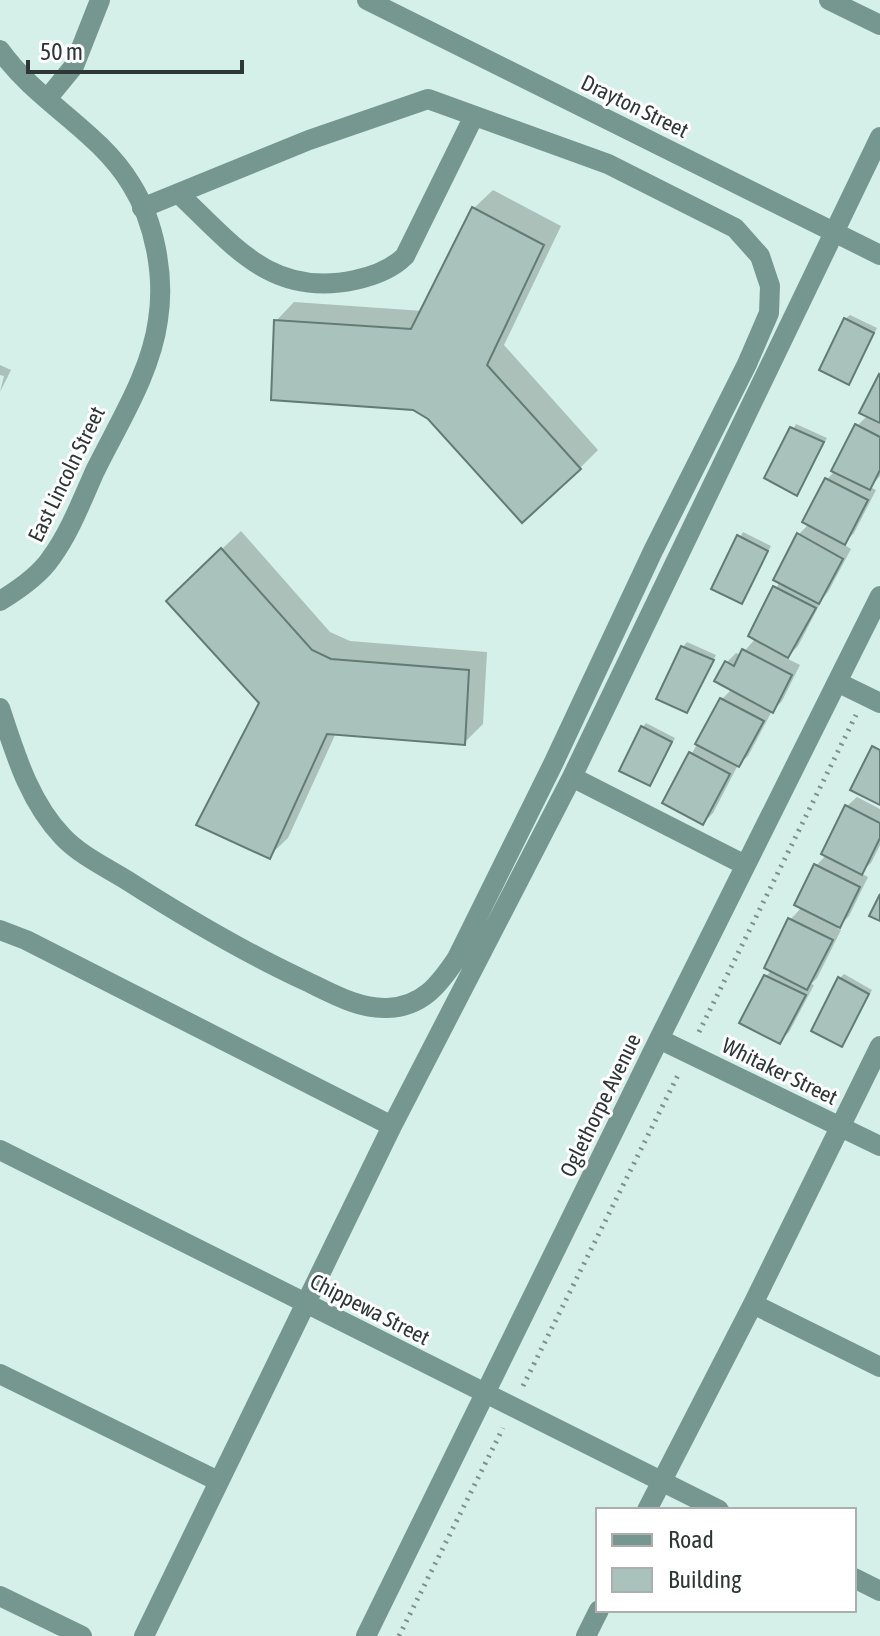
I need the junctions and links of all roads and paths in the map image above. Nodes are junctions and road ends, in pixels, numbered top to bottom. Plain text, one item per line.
1 (100, 0) edge
2 (367, 0) edge
3 (829, 0) edge
4 (880, 25) edge
5 (0, 50) edge
6 (47, 99) junction
7 (474, 116) junction
8 (880, 137) edge
9 (180, 195) junction
10 (142, 208) junction
11 (834, 232) junction
12 (880, 255) edge
13 (880, 596) edge
14 (0, 601) edge
15 (837, 682) junction
16 (880, 703) edge
17 (0, 708) edge
18 (855, 717) dead end
19 (572, 777) junction
20 (745, 865) junction
21 (0, 930) edge
22 (704, 1023) dead end
23 (659, 1039) junction
24 (880, 1046) edge
25 (678, 1075) dead end
26 (392, 1126) junction
27 (841, 1127) junction
28 (880, 1146) edge
29 (0, 1150) edge
30 (304, 1302) junction
31 (753, 1304) junction
32 (880, 1367) edge
33 (0, 1374) edge
34 (486, 1395) junction
35 (513, 1407) junction
36 (218, 1481) junction
37 (661, 1481) junction
38 (648, 1508) edge
39 (715, 1508) edge
40 (856, 1579) edge
41 (880, 1591) edge
42 (0, 1596) edge
43 (598, 1612) edge
44 (82, 1636) edge
45 (144, 1636) edge
46 (366, 1636) edge
47 (399, 1636) edge
48 (586, 1636) edge

1 - 6 street
2 - 11 street, Drayton Street
3 - 4 street
5 - 6 street, East Lincoln Street
6 - 10 street, East Lincoln Street
7 - 9 street
7 - 9 street
7 - 17 street
8 - 11 street
9 - 10 street
10 - 14 street, East Lincoln Street
11 - 12 street, Drayton Street
11 - 19 street
13 - 15 street, Oglethorpe Avenue
15 - 16 street
15 - 20 street, Oglethorpe Avenue
18 - 22 path
19 - 20 street
19 - 26 street
20 - 23 street, Oglethorpe Avenue
21 - 26 street
23 - 27 street, Whitaker Street
23 - 34 street, Oglethorpe Avenue
24 - 27 street
25 - 35 path
26 - 30 street
27 - 28 street, Whitaker Street
27 - 31 street
29 - 30 street, Chippewa Street
30 - 34 street, Chippewa Street
30 - 36 street
31 - 32 street
31 - 37 street
33 - 36 street
34 - 35 street, Chippewa Street
34 - 46 street, Oglethorpe Avenue
35 - 37 street, Chippewa Street
35 - 47 path
36 - 45 street
37 - 38 street
37 - 39 street, Chippewa Street
40 - 41 street
42 - 44 street
43 - 48 street

